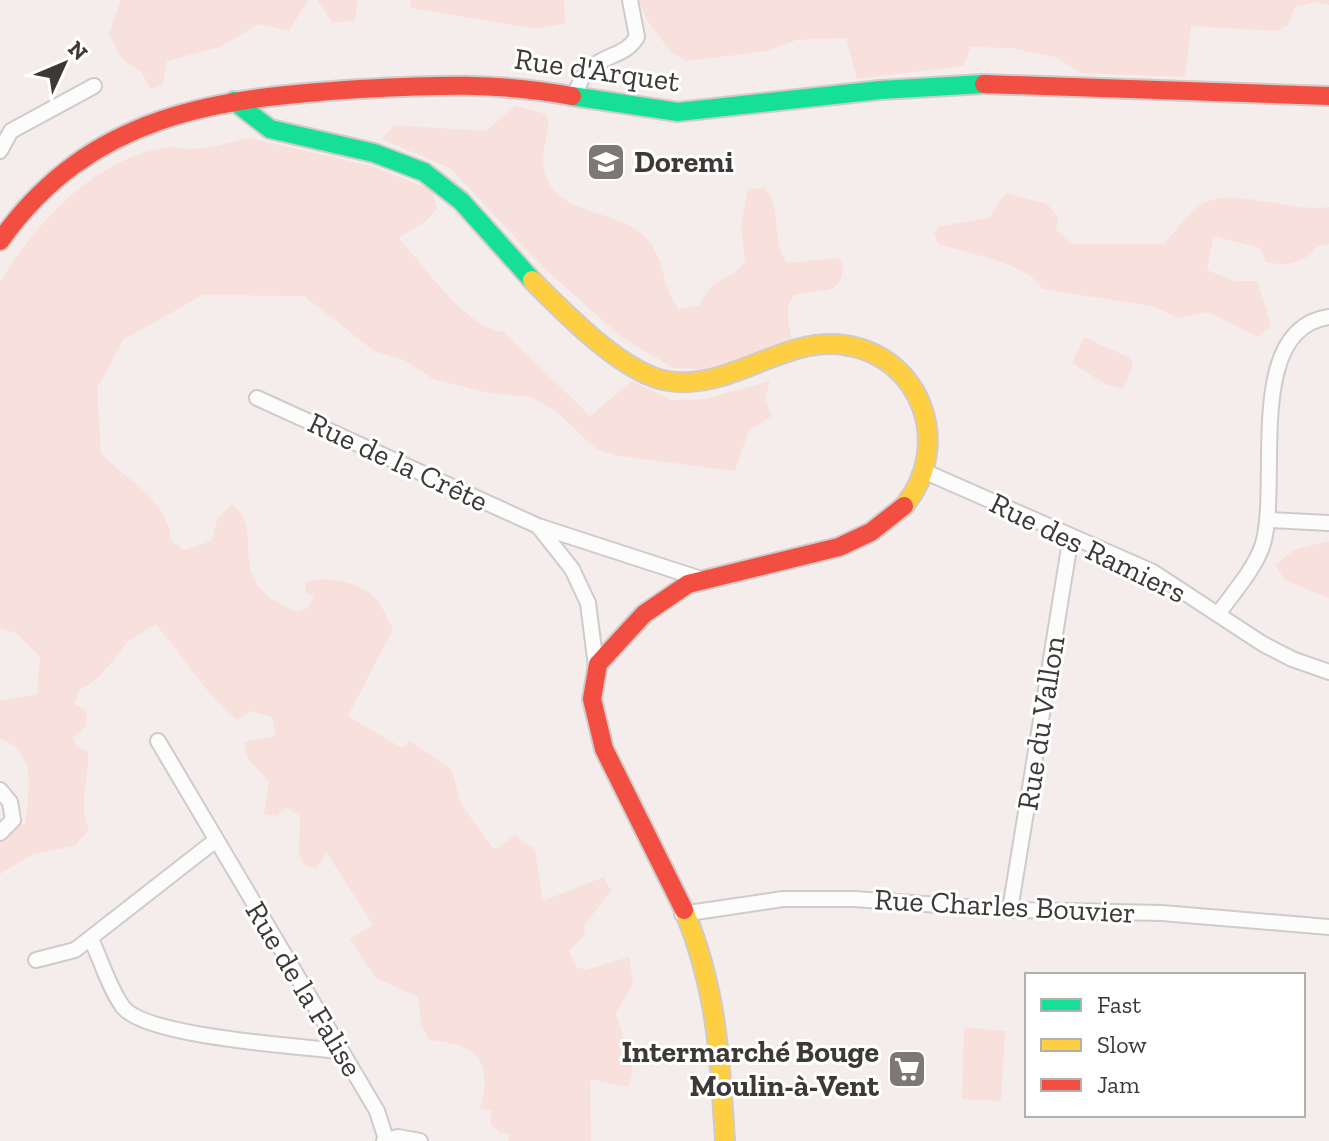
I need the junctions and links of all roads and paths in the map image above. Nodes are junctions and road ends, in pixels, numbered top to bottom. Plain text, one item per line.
1 (630, 0) edge
2 (94, 86) dead end
3 (575, 96) junction
4 (1329, 96) edge
5 (234, 101) junction
6 (0, 151) edge
7 (0, 241) edge
8 (1329, 317) edge
9 (257, 398) dead end
10 (928, 473) junction
11 (1268, 520) junction
12 (1329, 523) edge
13 (538, 526) junction
14 (1071, 536) junction
15 (701, 579) junction
16 (1218, 614) junction
17 (596, 666) junction
18 (1329, 672) edge
19 (158, 741) dead end
20 (0, 790) edge
21 (0, 833) edge
22 (216, 840) junction
23 (1010, 910) junction
24 (682, 914) junction
25 (1329, 927) edge
26 (91, 939) junction
27 (36, 960) dead end
28 (340, 1051) junction
29 (385, 1140) edge
30 (420, 1141) edge
31 (725, 1141) edge

1 - 3 street
2 - 6 street
3 - 4 street, Rue d'Arquet
3 - 5 street, Rue d'Arquet
5 - 7 street, Rue d'Arquet
5 - 10 street
8 - 11 street
9 - 13 street, Rue de la Crête
10 - 14 street, Rue des Ramiers
10 - 15 street
11 - 12 street
11 - 16 street
13 - 15 street, Rue de la Crête
13 - 17 street, Rue de la Crête
14 - 16 street, Rue des Ramiers
14 - 23 street, Rue du Vallon
15 - 17 street
16 - 18 street, Rue des Ramiers
17 - 24 street
19 - 22 street, Rue de la Falise
20 - 21 street
22 - 26 street
22 - 28 street, Rue de la Falise
23 - 24 street, Rue Charles Bouvier
23 - 25 street, Rue Charles Bouvier
24 - 31 street
26 - 27 street
26 - 28 street
28 - 29 street, Rue de la Falise
29 - 30 street

